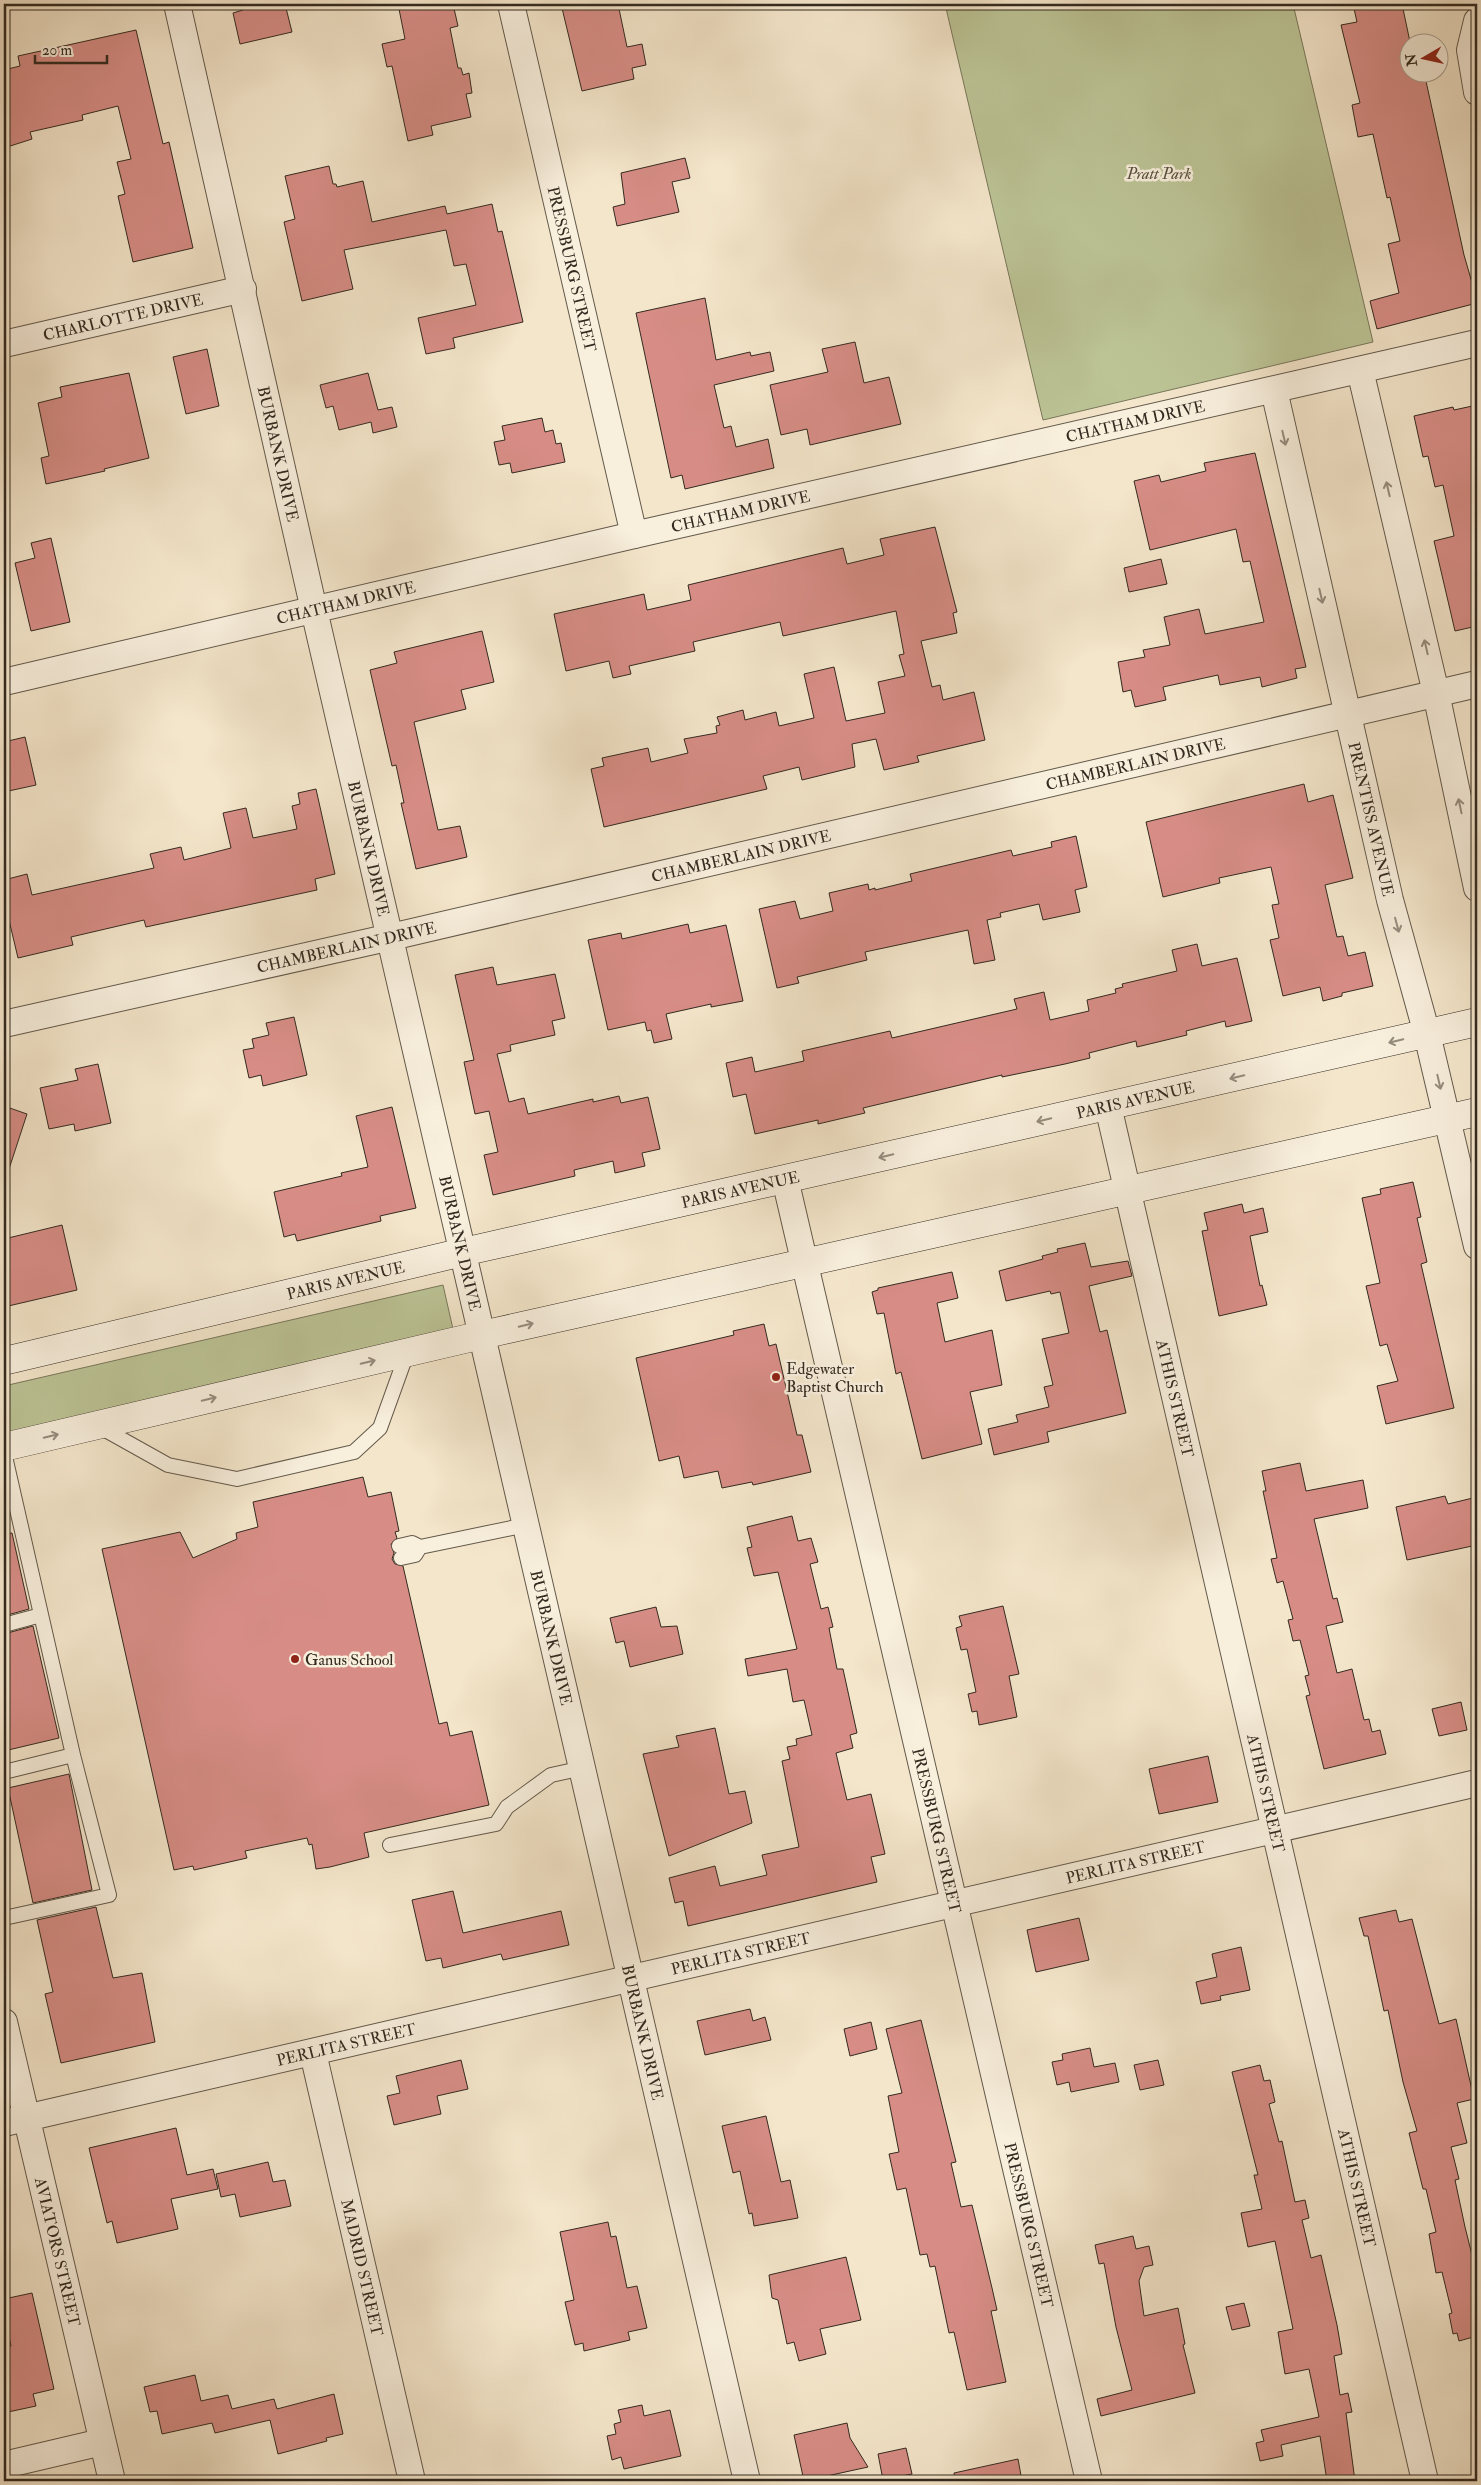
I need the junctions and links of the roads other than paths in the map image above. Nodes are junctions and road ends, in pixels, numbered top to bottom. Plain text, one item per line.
1 (177, 4) edge
2 (511, 4) edge
3 (1476, 22) edge
4 (1477, 92) edge
5 (243, 289) junction
6 (4, 344) edge
7 (1477, 344) edge
8 (1360, 370) junction
9 (1274, 390) junction
10 (634, 535) junction
11 (314, 610) junction
12 (4, 682) edge
13 (1477, 684) edge
14 (1436, 693) junction
15 (1348, 714) junction
16 (1477, 888) edge
17 (391, 937) junction
18 (1477, 1022) edge
19 (4, 1024) edge
20 (1427, 1034) junction
21 (1108, 1106) junction
22 (1477, 1112) edge
23 (1448, 1119) junction
24 (785, 1179) junction
25 (1128, 1192) junction
26 (1477, 1246) edge
27 (463, 1252) junction
28 (804, 1262) junction
29 (482, 1335) junction
30 (408, 1353) junction
31 (4, 1361) edge
32 (97, 1425) junction
33 (4, 1447) edge
34 (4, 1452) edge
35 (526, 1525) junction
36 (400, 1552) dead end
37 (42, 1615) junction
38 (4, 1624) edge
39 (74, 1756) junction
40 (583, 1768) junction
41 (4, 1772) edge
42 (1477, 1783) edge
43 (1276, 1828) junction
44 (390, 1845) dead end
45 (953, 1903) junction
46 (4, 1918) edge
47 (632, 1978) junction
48 (4, 2022) edge
49 (313, 2053) junction
50 (14, 2120) edge
51 (102, 2442) junction
52 (4, 2465) edge
53 (112, 2481) edge
54 (412, 2481) edge
55 (747, 2481) edge
56 (1089, 2481) edge
57 (1426, 2481) edge

1 - 5 street, BURBANK DRIVE
2 - 10 street, PRESSBURG STREET
3 - 4 street
5 - 6 street, CHARLOTTE DRIVE
5 - 11 street, BURBANK DRIVE
7 - 8 street, CHATHAM DRIVE
8 - 9 street, CHATHAM DRIVE
14 -> 8 street
9 - 10 street, CHATHAM DRIVE
9 -> 15 street, PRENTISS AVENUE
10 - 11 street, CHATHAM DRIVE
11 - 12 street, CHATHAM DRIVE
11 - 17 street, BURBANK DRIVE
13 - 14 street, CHAMBERLAIN DRIVE
14 - 15 street, CHAMBERLAIN DRIVE
16 -> 14 street
15 - 17 street, CHAMBERLAIN DRIVE
15 -> 20 street, PRENTISS AVENUE
17 - 19 street, CHAMBERLAIN DRIVE
17 - 27 street, BURBANK DRIVE
18 - 20 street, PARIS AVENUE
20 -> 21 street, PARIS AVENUE
20 -> 23 street, PRENTISS AVENUE
21 -> 24 street, PARIS AVENUE
21 - 25 street, ATHIS STREET
22 - 23 street
23 - 25 street
23 - 26 street, PRENTISS AVENUE
24 - 27 street, PARIS AVENUE
24 - 28 street, PRESSBURG STREET
25 - 28 street
25 - 43 street, ATHIS STREET
27 - 29 street, BURBANK DRIVE
27 - 31 street, PARIS AVENUE
29 -> 28 street
28 - 45 street, PRESSBURG STREET
29 - 30 street
29 - 35 street, BURBANK DRIVE
32 -> 30 street
30 - 32 lane
33 -> 32 street
34 - 37 lane
35 - 36 lane
35 - 40 street, BURBANK DRIVE
37 - 38 lane
37 - 39 lane
39 - 41 lane
39 - 46 lane
40 - 44 lane
40 - 47 street, BURBANK DRIVE
42 - 43 street, PERLITA STREET
43 - 45 street, PERLITA STREET
43 - 57 street, ATHIS STREET
45 - 47 street, PERLITA STREET
45 - 56 street, PRESSBURG STREET
47 - 49 street, PERLITA STREET
47 - 55 street, BURBANK DRIVE
48 - 50 street, AVIATORS STREET
49 - 50 street, PERLITA STREET
49 - 54 street, MADRID STREET
50 - 51 street, AVIATORS STREET
51 - 52 street
51 - 53 street, AVIATORS STREET

